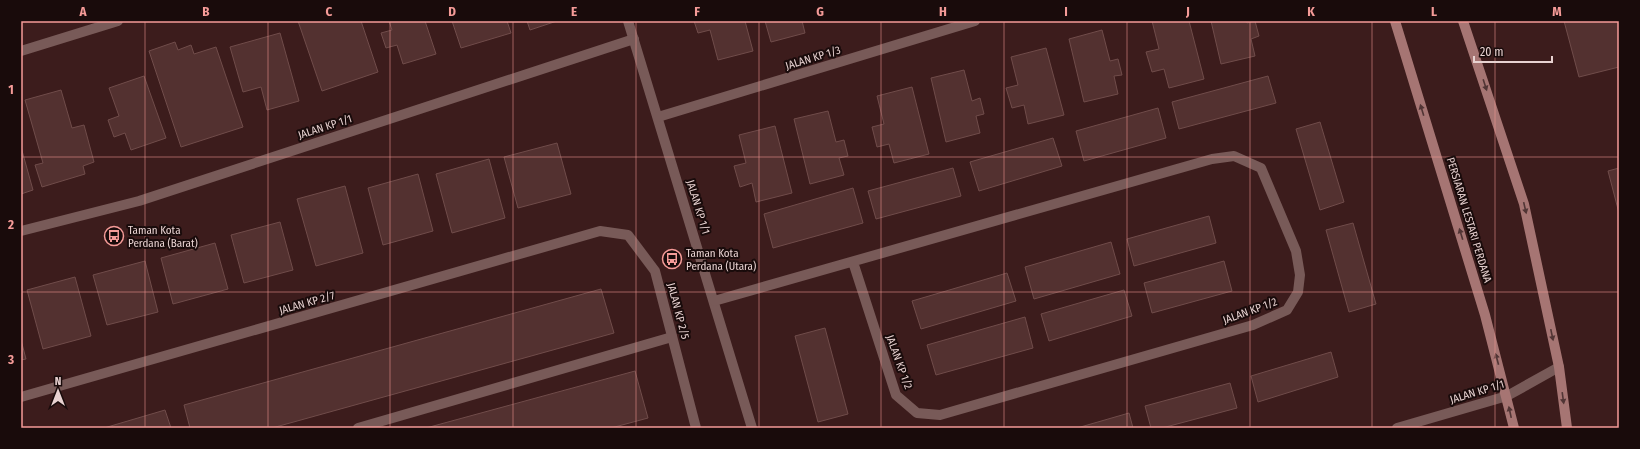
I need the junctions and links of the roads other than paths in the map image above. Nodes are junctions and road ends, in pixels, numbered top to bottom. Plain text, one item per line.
1 (118, 21) edge
2 (628, 21) edge
3 (975, 21) edge
4 (1395, 21) edge
5 (1463, 21) edge
6 (634, 39) junction
7 (21, 51) edge
8 (658, 117) junction
9 (21, 231) edge
10 (600, 231) joint
11 (853, 262) junction
12 (714, 301) junction
13 (672, 337) junction
14 (1559, 367) junction
15 (1507, 396) junction
16 (21, 397) edge
17 (358, 428) edge
18 (696, 428) edge
19 (752, 428) edge
20 (1397, 428) edge
21 (1514, 428) edge
22 (1567, 428) edge

1 - 7 street
2 - 6 street, JALAN KP 1/1
3 - 8 street, JALAN KP 1/3
15 -> 4 main road, PERSIARAN LESTARI PERDANA
5 -> 14 main road
6 - 8 street, JALAN KP 1/1
6 - 9 street, JALAN KP 1/1
8 - 12 street, JALAN KP 1/1
10 - 13 street, JALAN KP 2/5
10 - 16 street, JALAN KP 2/7
11 - 11 street, JALAN KP 1/2
11 - 12 street, JALAN KP 1/2
12 - 19 street, JALAN KP 1/1
13 - 17 street
13 - 18 street, JALAN KP 2/5
14 - 15 street, JALAN KP 1/1
14 -> 22 main road
15 - 20 street, JALAN KP 1/1
21 -> 15 main road, PERSIARAN LESTARI PERDANA

